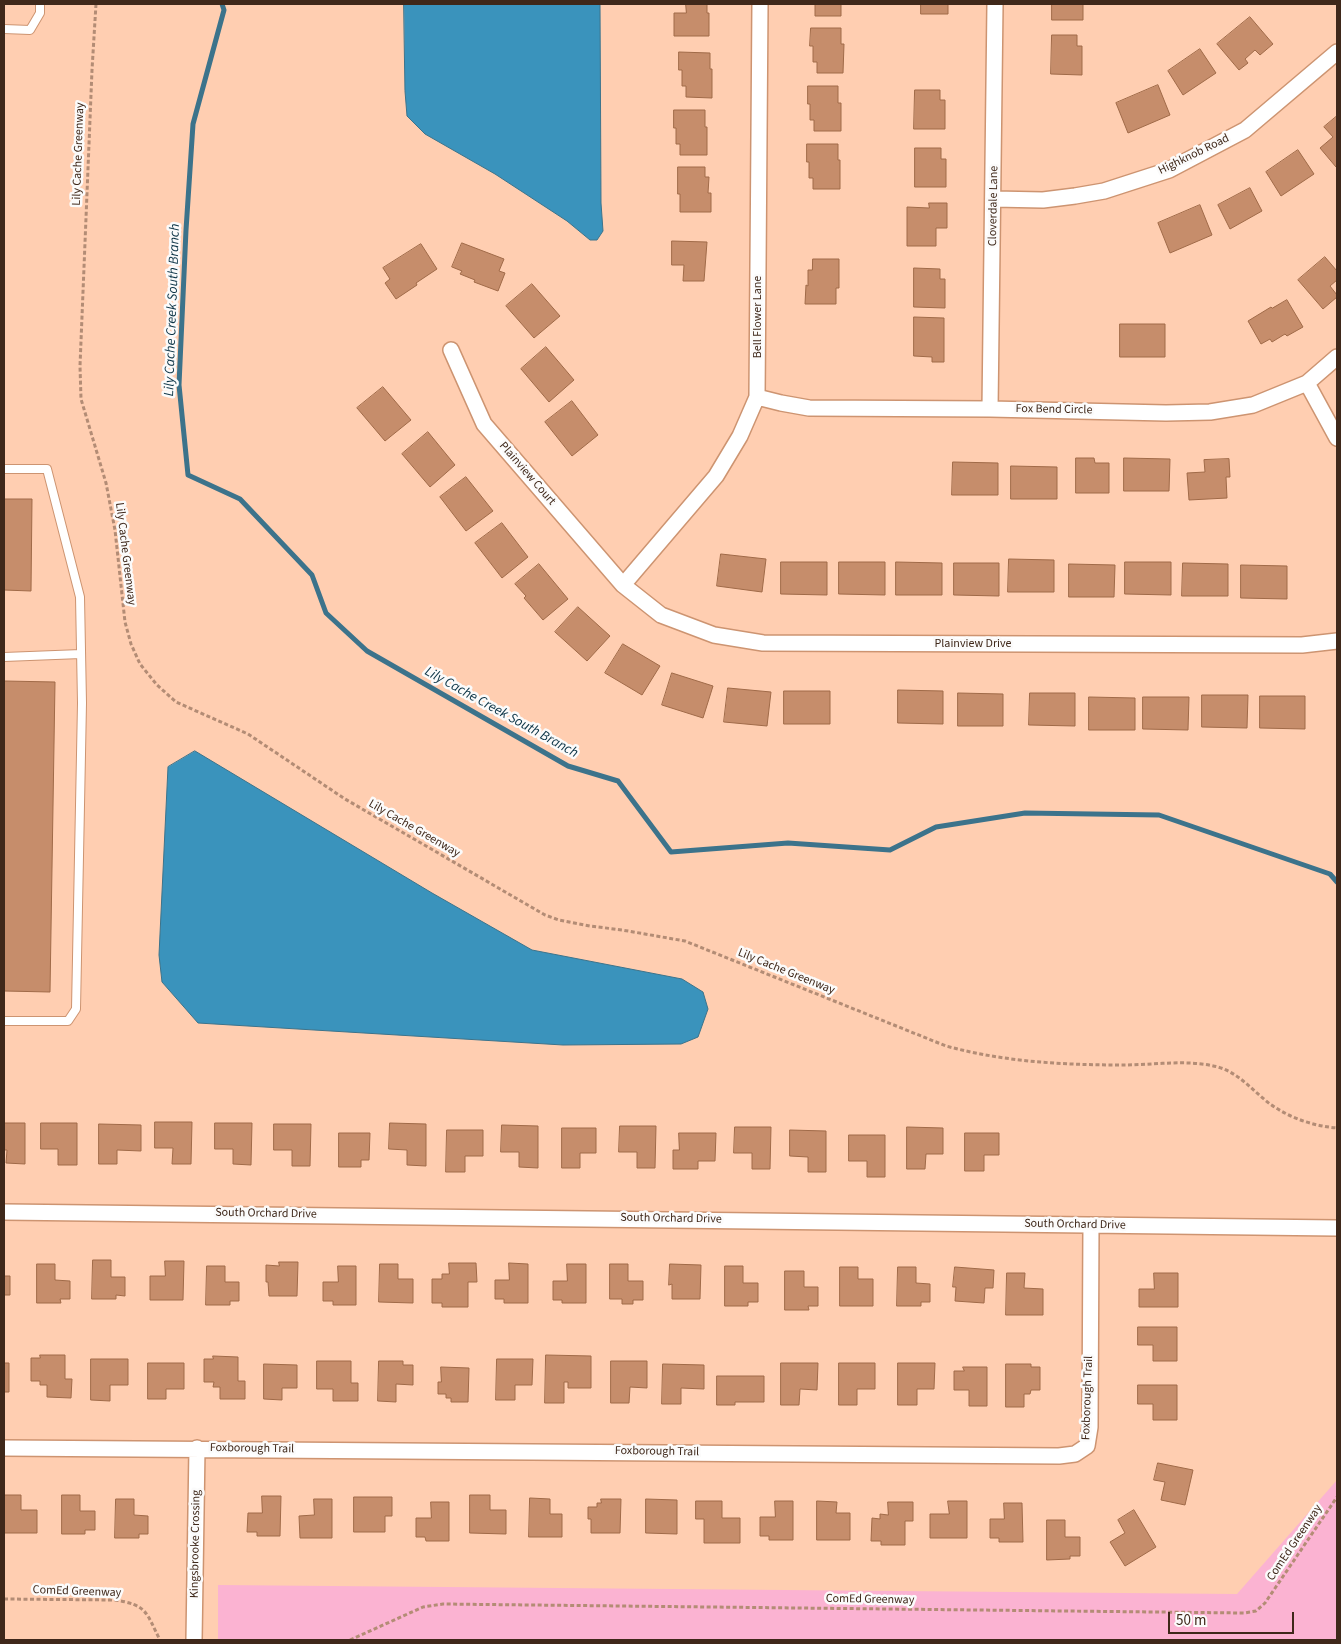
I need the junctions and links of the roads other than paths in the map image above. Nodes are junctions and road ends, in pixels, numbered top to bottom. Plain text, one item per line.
1 (40, 4) edge
2 (760, 4) edge
3 (995, 4) edge
4 (4, 29) edge
5 (1337, 52) edge
6 (994, 199) junction
7 (451, 350) dead end
8 (1337, 357) edge
9 (1307, 383) junction
10 (757, 397) junction
11 (990, 409) junction
12 (1337, 438) edge
13 (4, 469) edge
14 (623, 585) junction
15 (1337, 641) edge
16 (81, 654) junction
17 (4, 657) edge
18 (4, 1021) edge
19 (4, 1212) edge
20 (1091, 1225) junction
21 (1337, 1228) edge
22 (4, 1448) edge
23 (197, 1448) junction
24 (194, 1640) edge

1 - 4 lane
2 - 10 street, Bell Flower Lane
3 - 6 street, Cloverdale Lane
5 - 6 street, Highknob Road
6 - 11 street, Cloverdale Lane
7 - 14 street, Plainview Court
8 - 9 street, Fox Bend Circle
9 - 11 street, Fox Bend Circle
9 - 12 street
10 - 11 street, Fox Bend Circle
10 - 14 street, Bell Flower Lane
13 - 16 lane
14 - 15 street, Plainview Drive
16 - 17 lane
16 - 18 lane
19 - 20 street, South Orchard Drive
20 - 21 street, South Orchard Drive
20 - 23 street, Foxborough Trail
22 - 23 street, Foxborough Trail
23 - 24 street, Kingsbrooke Crossing

